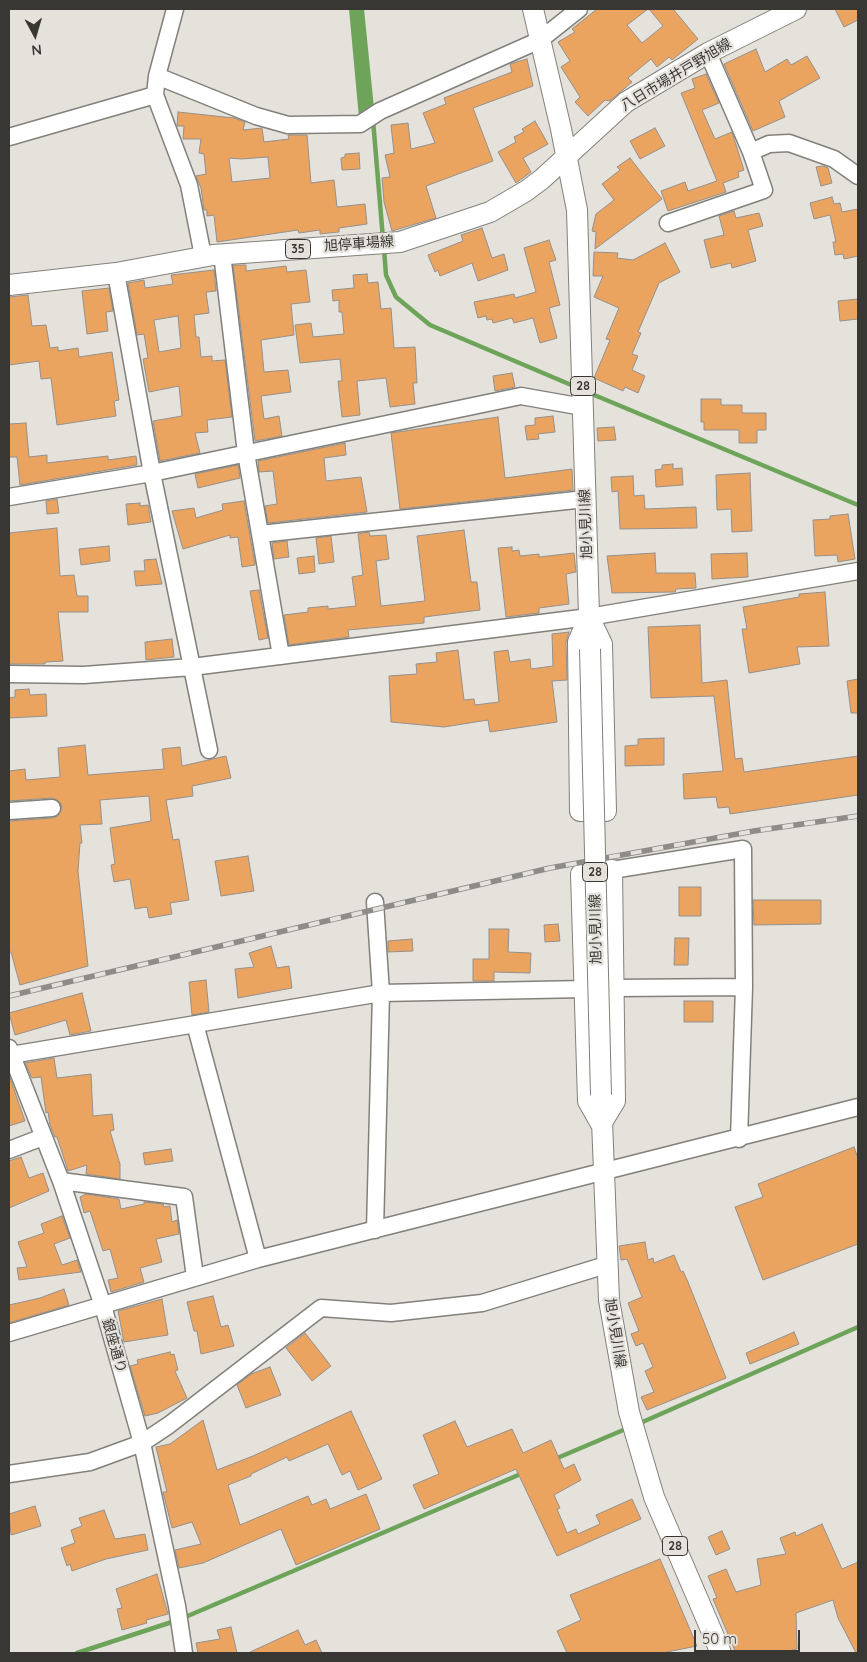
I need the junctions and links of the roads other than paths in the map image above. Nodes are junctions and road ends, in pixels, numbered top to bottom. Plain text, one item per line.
1 (175, 9) edge
2 (533, 9) edge
3 (580, 9) edge
4 (796, 9) edge
5 (540, 40) junction
6 (708, 53) junction
7 (157, 76) junction
8 (154, 94) junction
9 (9, 137) edge
10 (751, 152) junction
11 (567, 156) junction
12 (858, 176) edge
13 (668, 223) dead end
14 (213, 255) junction
15 (116, 273) junction
16 (9, 285) edge
17 (584, 407) junction
18 (246, 453) junction
19 (152, 473) junction
20 (9, 497) edge
21 (585, 499) junction
22 (260, 534) junction
23 (858, 571) edge
24 (589, 617) junction
25 (281, 656) junction
26 (192, 667) junction
27 (9, 674) edge
28 (209, 750) dead end
29 (52, 808) dead end
30 (9, 811) edge
31 (612, 870) junction
32 (376, 910) dead end
33 (744, 987) junction
34 (613, 988) junction
35 (586, 989) junction
36 (381, 993) junction
37 (195, 1024) junction
38 (10, 1052) edge
39 (858, 1107) edge
40 (601, 1124) junction
41 (43, 1136) junction
42 (739, 1139) junction
43 (9, 1150) edge
44 (602, 1174) junction
45 (61, 1181) junction
46 (375, 1230) junction
47 (258, 1258) junction
48 (606, 1265) junction
49 (195, 1277) junction
50 (102, 1306) junction
51 (9, 1333) edge
52 (142, 1443) junction
53 (9, 1474) edge
54 (184, 1653) edge
55 (721, 1653) edge

1 - 7 street
2 - 5 main road
3 - 5 street
4 - 6 main road, 八日市場井戸野旭線
5 - 7 street
5 - 11 main road
6 - 10 street
6 - 11 main road, 八日市場井戸野旭線
7 - 8 street
8 - 9 street
8 - 14 street
10 - 12 street
10 - 13 street
11 - 14 main road, 旭停車場線 / 35
11 - 17 main road, 旭小見川線 / 28
14 - 15 main road, 旭停車場線 / 35
14 - 18 street
15 - 16 main road, 旭停車場線 / 35
15 - 19 street
17 - 18 street
17 - 21 main road, 旭小見川線 / 28
18 - 19 street
18 - 22 street
19 - 20 street
19 - 26 street
21 - 22 street
21 - 24 main road, 旭小見川線 / 28
22 - 25 street
23 - 24 street
24 - 24 main road
24 - 25 street
24 - 40 main road, 旭小見川線 / 28, bridge
25 - 26 street
26 - 27 street
26 - 28 street
29 - 30 street
31 - 33 street
31 - 34 main road
31 - 35 main road
32 - 36 street
33 - 34 street
33 - 42 street
34 - 40 main road
35 - 36 street
35 - 40 main road
36 - 37 street
36 - 46 street
37 - 38 street
37 - 47 street
38 - 41 street, 銀座通り
39 - 42 street
40 - 44 main road, 旭小見川線 / 28
41 - 43 street
41 - 45 street, 銀座通り
42 - 44 street
44 - 46 street
44 - 48 main road, 旭小見川線 / 28
45 - 49 street
45 - 50 street, 銀座通り
46 - 47 street
47 - 49 street
48 - 52 street
48 - 55 main road, 旭小見川線 / 28
49 - 50 street
50 - 51 street
50 - 52 street, 銀座通り
52 - 53 street
52 - 54 street, 銀座通り

